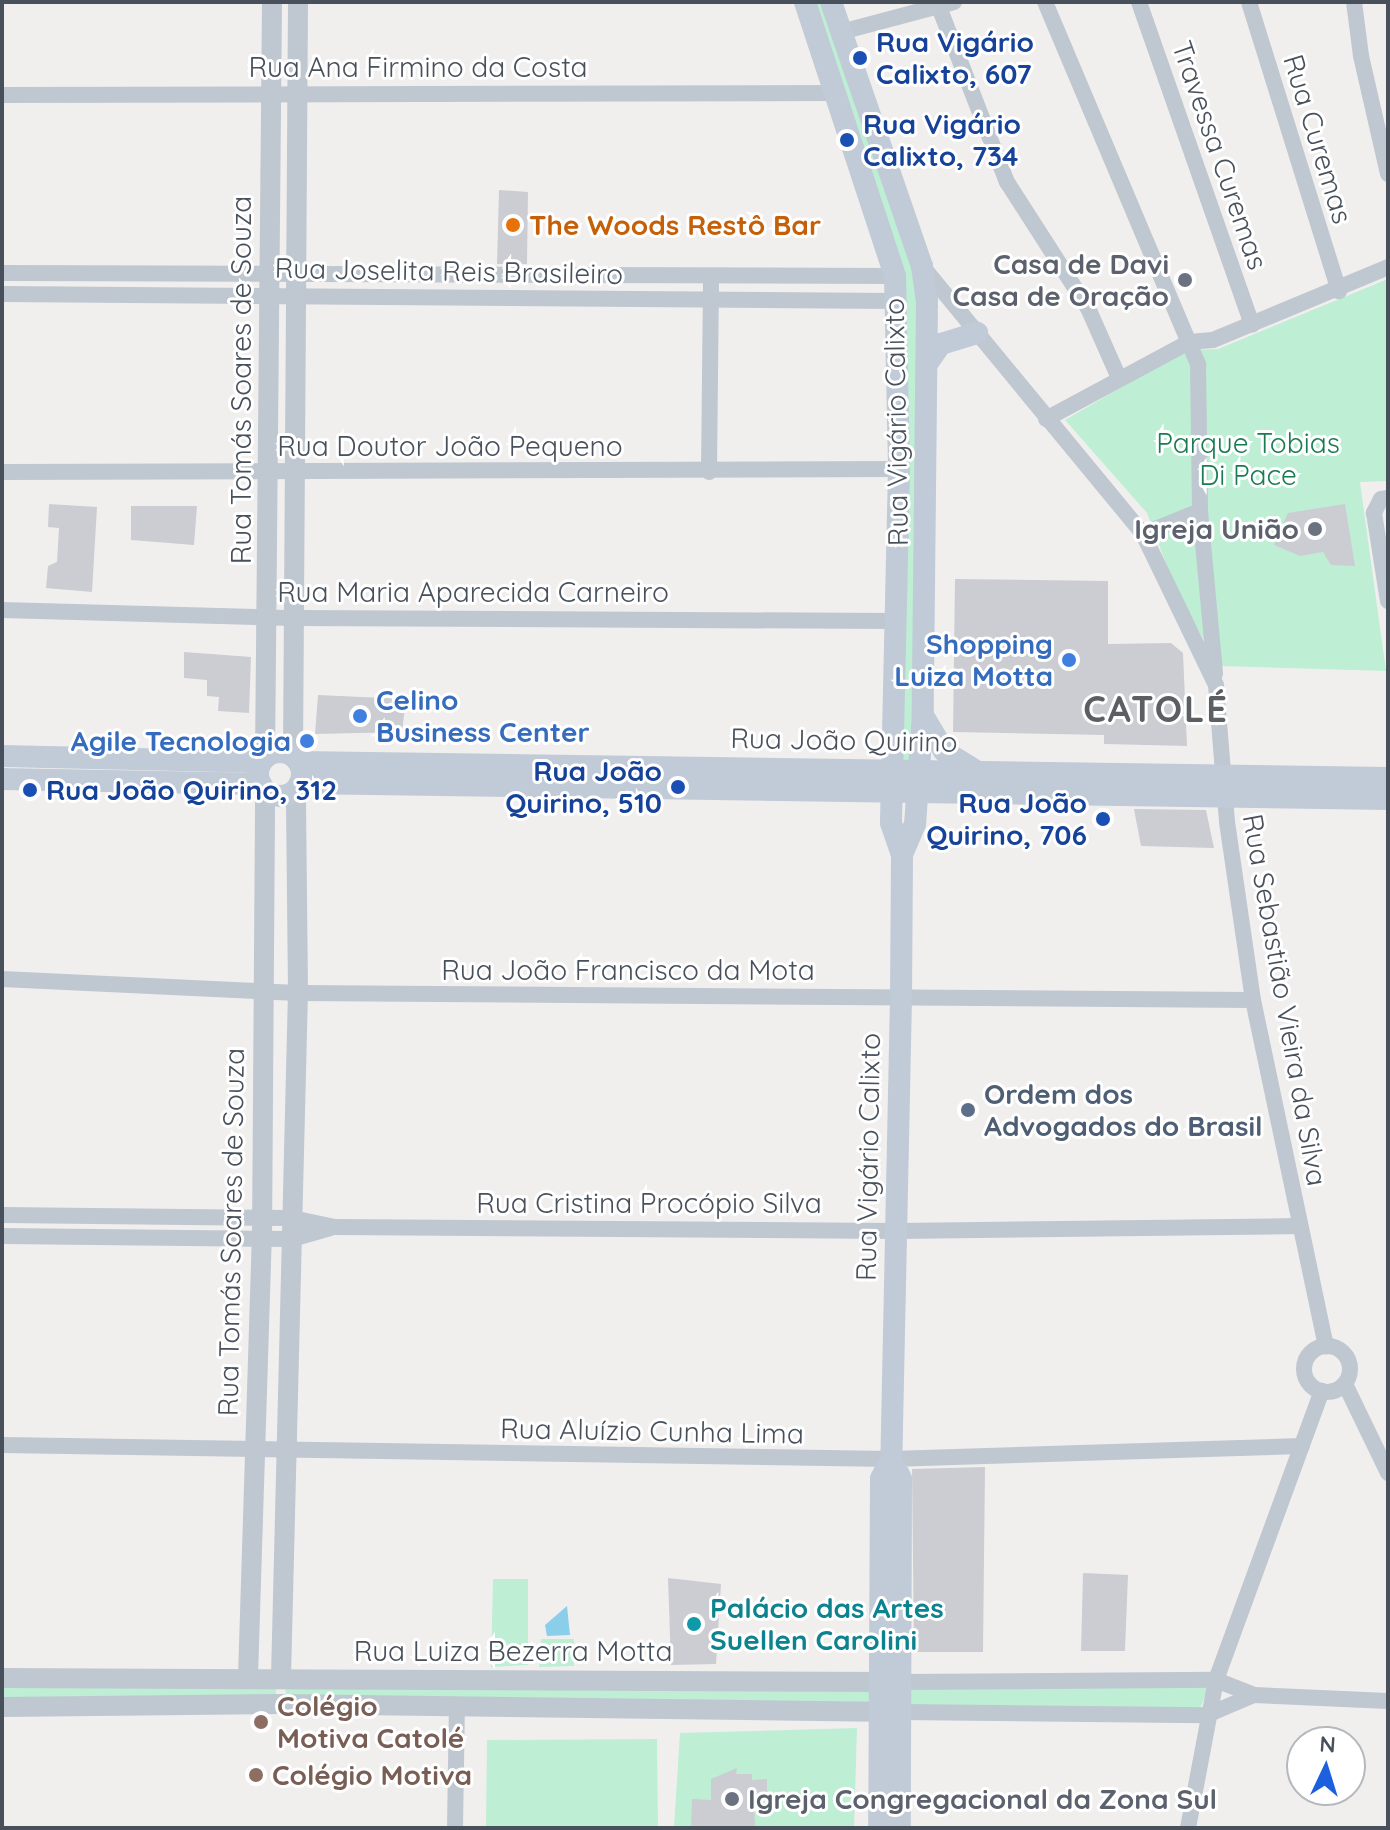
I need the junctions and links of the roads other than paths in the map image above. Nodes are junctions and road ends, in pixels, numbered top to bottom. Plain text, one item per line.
1 (272, 2) edge
2 (298, 2) edge
3 (805, 2) edge
4 (831, 2) edge
5 (1045, 2) edge
6 (1139, 2) edge
7 (1249, 2) edge
8 (1354, 2) edge
9 (947, 5) edge
10 (841, 32) junction
11 (270, 93) junction
12 (296, 93) junction
13 (834, 93) junction
14 (2, 95) edge
15 (1388, 174) edge
16 (922, 266) junction
17 (1388, 267) edge
18 (271, 271) junction
19 (295, 271) junction
20 (2, 273) edge
21 (895, 276) junction
22 (711, 277) junction
23 (1339, 291) junction
24 (2, 294) edge
25 (295, 294) junction
26 (270, 295) junction
27 (712, 301) junction
28 (895, 301) junction
29 (1252, 325) junction
30 (977, 333) junction
31 (1189, 342) junction
32 (929, 361) junction
33 (1119, 378) junction
34 (1046, 419) junction
35 (899, 469) junction
36 (2, 472) edge
37 (268, 472) junction
38 (295, 472) junction
39 (709, 472) junction
40 (1388, 498) edge
41 (1200, 511) junction
42 (1143, 534) junction
43 (1388, 601) edge
44 (2, 610) edge
45 (268, 617) junction
46 (293, 618) junction
47 (895, 621) junction
48 (1216, 685) junction
49 (923, 713) junction
50 (2, 756) edge
51 (892, 770) junction
52 (920, 772) junction
53 (979, 772) junction
54 (263, 773) junction
55 (297, 773) junction
56 (1388, 778) edge
57 (2, 779) edge
58 (1224, 788) junction
59 (891, 795) junction
60 (918, 795) junction
61 (1388, 799) edge
62 (902, 855) junction
63 (2, 979) edge
64 (264, 991) junction
65 (298, 993) junction
66 (901, 998) junction
67 (1253, 1000) junction
68 (2, 1215) edge
69 (263, 1218) junction
70 (1299, 1226) junction
71 (292, 1229) junction
72 (897, 1231) junction
73 (2, 1236) edge
74 (262, 1239) junction
75 (1326, 1346) junction
76 (1345, 1384) junction
77 (1322, 1391) junction
78 (2, 1445) edge
79 (1302, 1446) junction
80 (254, 1452) junction
81 (289, 1453) junction
82 (891, 1459) junction
83 (1388, 1473) edge
84 (248, 1677) junction
85 (281, 1677) junction
86 (2, 1678) edge
87 (721, 1680) junction
88 (1216, 1680) junction
89 (889, 1682) junction
90 (1254, 1695) junction
91 (1388, 1701) edge
92 (457, 1706) junction
93 (2, 1707) edge
94 (719, 1710) junction
95 (889, 1712) junction
96 (1207, 1715) junction
97 (455, 1828) edge
98 (879, 1828) edge
99 (900, 1828) edge
100 (1188, 1828) edge

1 - 11 street, Rua Tomás Soares de Souza
2 - 12 street, Rua Tomás Soares de Souza
3 - 13 main road, Rua Vigário Calixto
4 - 10 main road, Rua Vigário Calixto
5 - 31 street
6 - 29 street, Travessa Curemas
7 - 23 street, Rua Curemas
8 - 15 street
9 - 10 street
9 - 33 street
10 - 16 main road, Rua Vigário Calixto
11 - 12 street, Rua Ana Firmino da Costa
11 - 14 street, Rua Ana Firmino da Costa
11 - 18 street, Rua Tomás Soares de Souza
12 - 13 street, Rua Ana Firmino da Costa
12 - 19 street, Rua Tomás Soares de Souza
13 - 21 main road, Rua Vigário Calixto
16 - 30 street, Rua Sebastião Vieira da Silva
16 - 32 main road, Rua Vigário Calixto
17 - 23 street
18 - 19 street, Rua Joselita Reis Brasileiro
18 - 20 street, Rua Joselita Reis Brasileiro
18 - 26 street, Rua Tomás Soares de Souza
19 - 22 street, Rua Joselita Reis Brasileiro
19 - 25 street, Rua Tomás Soares de Souza
21 - 22 street, Rua Joselita Reis Brasileiro
21 - 28 main road, Rua Vigário Calixto
22 - 27 street
23 - 29 street
24 - 26 street, Rua Joselita Reis Brasileiro
25 - 26 street, Rua Joselita Reis Brasileiro
25 - 27 street, Rua Joselita Reis Brasileiro
25 - 38 street, Rua Tomás Soares de Souza
26 - 37 street, Rua Tomás Soares de Souza
27 - 28 street, Rua Joselita Reis Brasileiro
27 - 39 street
28 - 35 main road, Rua Vigário Calixto
29 - 31 street
30 - 32 main road
30 - 34 street, Rua Sebastião Vieira da Silva
31 - 33 street
31 - 41 street
32 - 49 main road, Rua Vigário Calixto
33 - 34 street
34 - 42 street, Rua Sebastião Vieira da Silva
35 - 39 street, Rua Doutor João Pequeno
35 - 47 main road, Rua Vigário Calixto
36 - 37 street, Rua Doutor João Pequeno
37 - 38 street, Rua Doutor João Pequeno
37 - 45 street, Rua Tomás Soares de Souza
38 - 39 street, Rua Doutor João Pequeno
38 - 46 street, Rua Tomás Soares de Souza
40 - 43 street
41 - 42 street
41 - 48 street
42 - 48 street, Rua Sebastião Vieira da Silva
44 - 45 street, Rua Maria Aparecida Carneiro
45 - 46 street, Rua Maria Aparecida Carneiro
45 - 54 street, Rua Tomás Soares de Souza
46 - 47 street, Rua Maria Aparecida Carneiro
46 - 55 street, Rua Tomás Soares de Souza
47 - 51 main road, Rua Vigário Calixto
48 - 58 street, Rua Sebastião Vieira da Silva
49 - 52 main road, Rua Vigário Calixto
49 - 53 main road
50 - 54 main road
51 - 52 main road, Rua João Quirino
51 - 55 main road, Rua João Quirino
51 - 59 main road, Rua Vigário Calixto
52 - 53 main road, Rua João Quirino
52 - 60 main road, Rua Vigário Calixto
53 - 58 main road, Rua João Quirino
54 - 55 main road
54 - 55 main road
54 - 57 main road
54 - 64 street, Rua Tomás Soares de Souza
55 - 59 main road, Rua João Quirino
55 - 65 street, Rua Tomás Soares de Souza
56 - 58 main road, Rua João Quirino
58 - 60 main road, Rua João Quirino
58 - 61 main road, Rua João Quirino
58 - 67 street, Rua Sebastião Vieira da Silva
59 - 60 main road, Rua João Quirino
59 - 62 main road, Rua Vigário Calixto
60 - 62 main road, Rua Vigário Calixto
62 - 66 main road, Rua Vigário Calixto
63 - 64 street, Rua João Francisco da Mota
64 - 65 street, Rua João Francisco da Mota
64 - 69 street, Rua Tomás Soares de Souza
65 - 66 street, Rua João Francisco da Mota
65 - 71 street, Rua Tomás Soares de Souza
66 - 67 street, Rua João Francisco da Mota
66 - 72 main road, Rua Vigário Calixto
67 - 70 street, Rua Sebastião Vieira da Silva
68 - 69 street, Rua Cristina Procópio Silva
69 - 71 street, Rua Cristina Procópio Silva
69 - 74 street, Rua Tomás Soares de Souza
70 - 72 street, Rua Cristina Procópio Silva
70 - 75 street, Rua Sebastião Vieira da Silva
71 - 72 street, Rua Cristina Procópio Silva
71 - 74 street, Rua Cristina Procópio Silva
71 - 81 street, Rua Tomás Soares de Souza
72 - 82 main road, Rua Vigário Calixto
73 - 74 street, Rua Cristina Procópio Silva
74 - 80 street, Rua Tomás Soares de Souza
75 - 76 street
75 - 77 street
76 - 77 street
76 - 83 street
77 - 79 street
78 - 80 street, Rua Aluízio Cunha Lima
79 - 82 street, Rua Aluízio Cunha Lima
79 - 88 street
80 - 81 street, Rua Aluízio Cunha Lima
80 - 84 street, Rua Tomás Soares de Souza
81 - 82 street, Rua Aluízio Cunha Lima
81 - 85 street, Rua Tomás Soares de Souza
82 - 89 main road, Rua Vigário Calixto
84 - 85 street, Rua Luiza Bezerra Motta
84 - 86 street, Rua Luiza Bezerra Motta
85 - 87 street, Rua Luiza Bezerra Motta
87 - 89 street, Rua Luiza Bezerra Motta
87 - 94 street
88 - 89 street, Rua Luiza Bezerra Motta
88 - 90 street
88 - 96 street
89 - 95 main road, Rua Vigário Calixto
90 - 91 street
90 - 96 street
92 - 93 street, Rua Luiza Bezerra Motta
92 - 94 street, Rua Luiza Bezerra Motta
92 - 97 street
94 - 95 street, Rua Luiza Bezerra Motta
95 - 96 street, Rua Luiza Bezerra Motta
95 - 98 main road, Rua Vigário Calixto
95 - 99 main road, Rua Vigário Calixto
96 - 100 street

